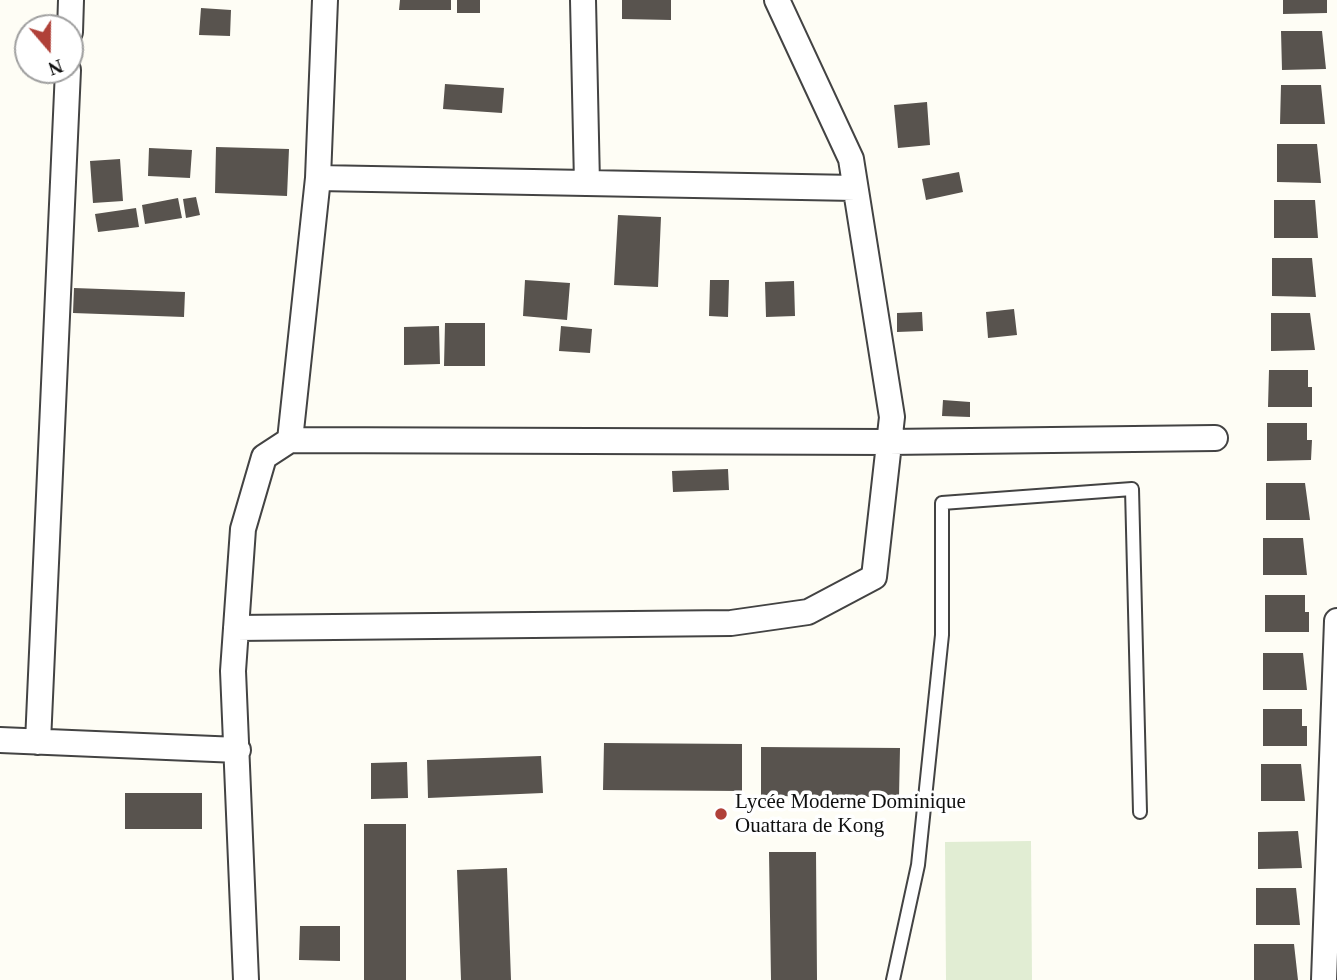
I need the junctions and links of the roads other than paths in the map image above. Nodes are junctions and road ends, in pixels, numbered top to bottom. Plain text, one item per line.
1 (325, 0) edge
2 (583, 0) edge
3 (777, 0) edge
4 (67, 84) edge
5 (318, 178) junction
6 (587, 183) junction
7 (855, 188) junction
8 (1215, 438) dead end
9 (290, 440) junction
10 (889, 442) junction
11 (1337, 621) edge
12 (236, 628) junction
13 (0, 740) edge
14 (38, 742) junction
15 (238, 750) junction
16 (1140, 811) dead end
17 (1331, 888) edge
18 (246, 980) edge
19 (893, 980) edge
20 (1324, 980) edge

1 - 5 street
2 - 6 street
3 - 7 street
4 - 14 street
5 - 6 street
5 - 9 street
6 - 7 street
7 - 10 street
8 - 10 street
9 - 10 street
9 - 12 street
10 - 12 street
11 - 17 street
12 - 15 street
13 - 14 street
14 - 15 street
15 - 18 street
16 - 19 lane
17 - 20 street

